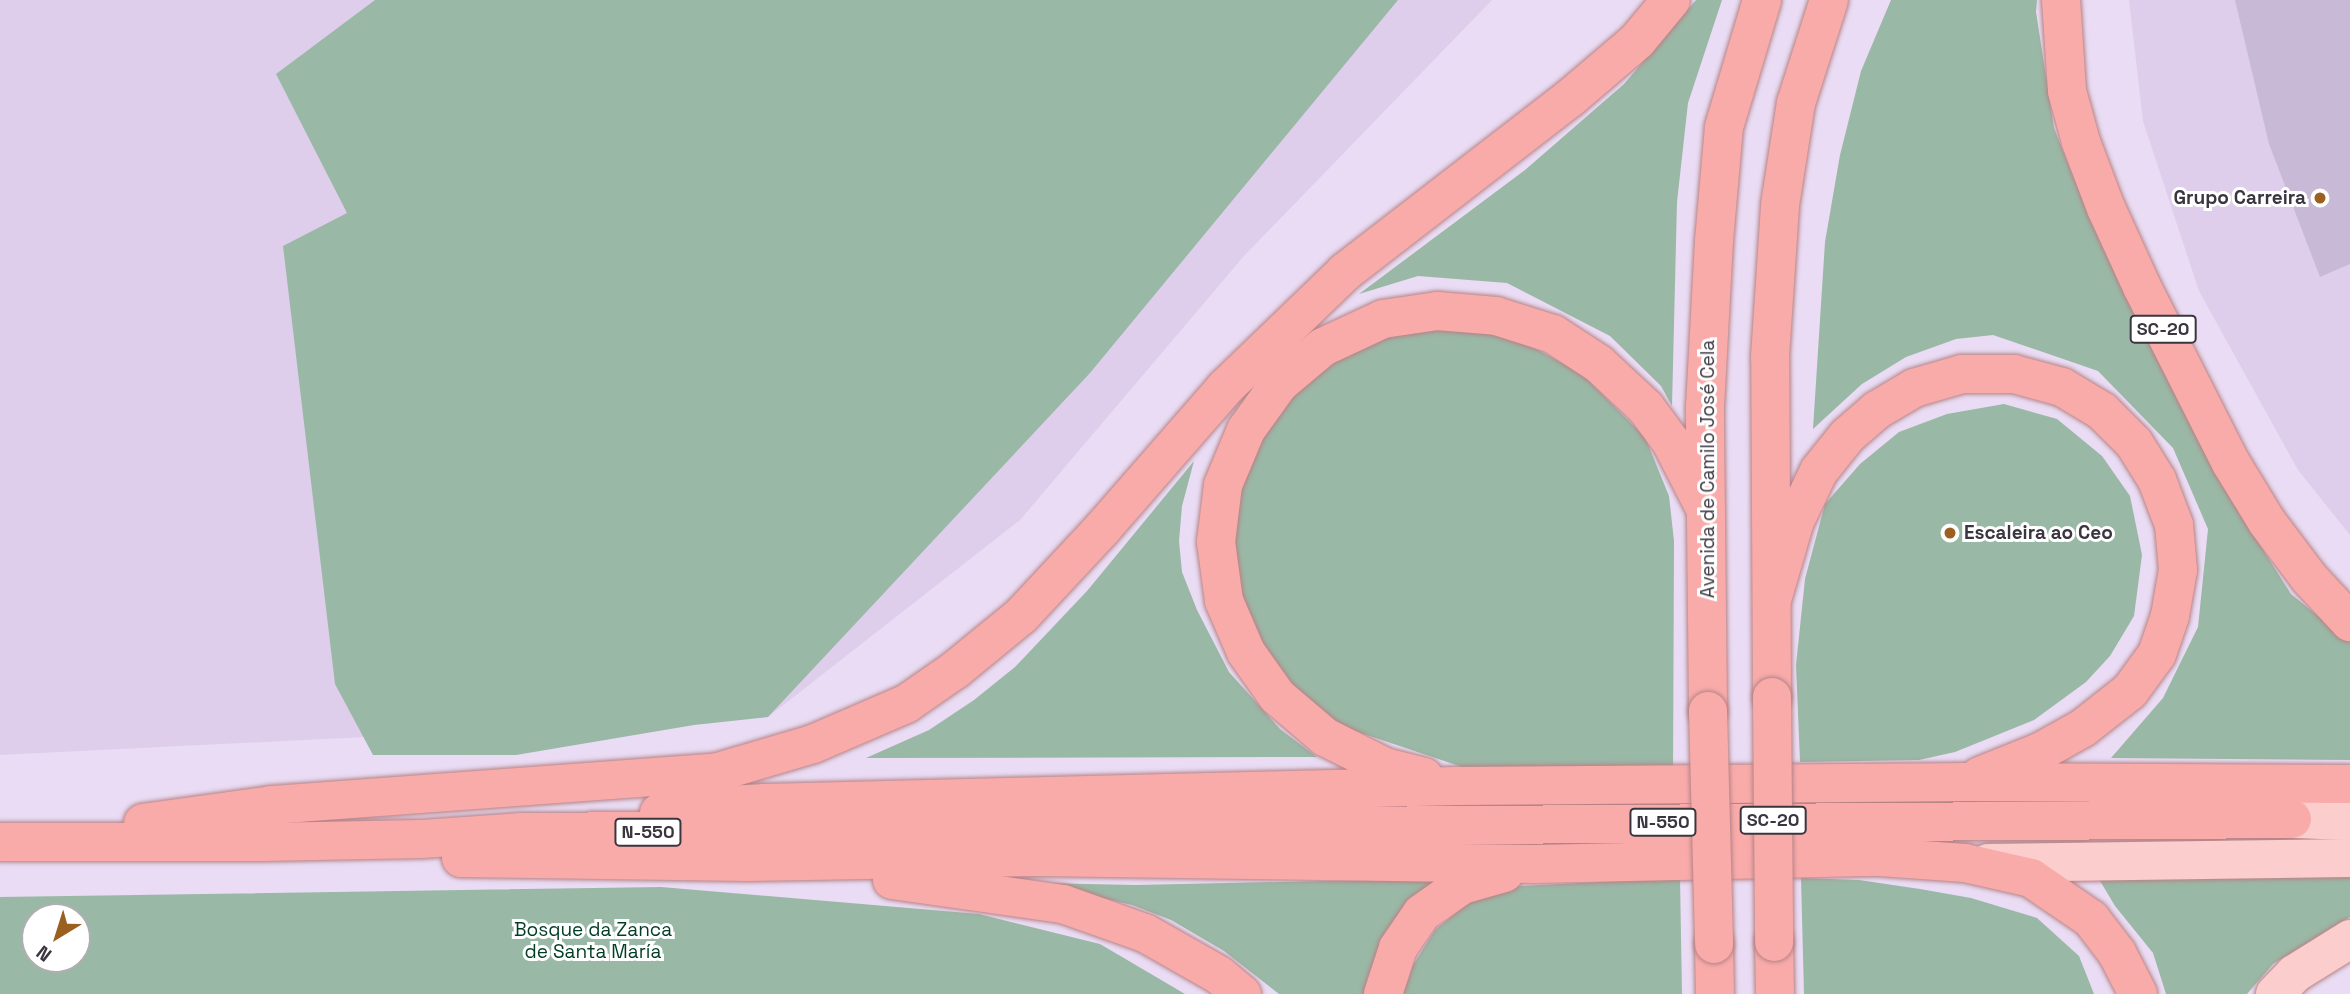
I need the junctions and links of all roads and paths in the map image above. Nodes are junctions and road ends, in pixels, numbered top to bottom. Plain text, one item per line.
1 (1671, 0) edge
2 (1762, 0) edge
3 (1829, 0) edge
4 (2061, 0) edge
5 (1706, 510) junction
6 (1772, 600) junction
7 (2350, 622) edge
8 (1965, 782) junction
9 (2350, 785) edge
10 (1456, 786) junction
11 (2292, 819) joint
12 (2350, 819) edge
13 (522, 832) junction
14 (0, 842) edge
15 (52, 842) junction
16 (262, 842) junction
17 (2350, 858) edge
18 (748, 862) junction
19 (1965, 863) junction
20 (1534, 864) junction
21 (2350, 939) edge
22 (1242, 994) edge
23 (1383, 994) edge
24 (1715, 994) edge
25 (1775, 994) edge
26 (2138, 994) edge
27 (2275, 994) edge

1 - 15 highway
2 - 5 highway, Avenida de Camilo José Cela / SC-20
3 - 6 highway, SC-20
4 - 7 highway, SC-20
5 - 10 highway
5 - 24 highway, Avenida de Camilo José Cela / SC-20, bridge
6 - 8 highway
6 - 25 highway, SC-20, bridge
8 - 9 highway
8 - 10 highway
10 - 13 highway
11 - 12 main road
11 - 13 highway, N-550
13 - 16 highway, N-550
14 - 15 highway, N-550
15 - 16 highway, N-550
16 - 18 highway
17 - 19 main road
18 - 20 highway
18 - 22 highway
19 - 20 highway
19 - 26 highway
20 - 23 highway
21 - 27 main road

